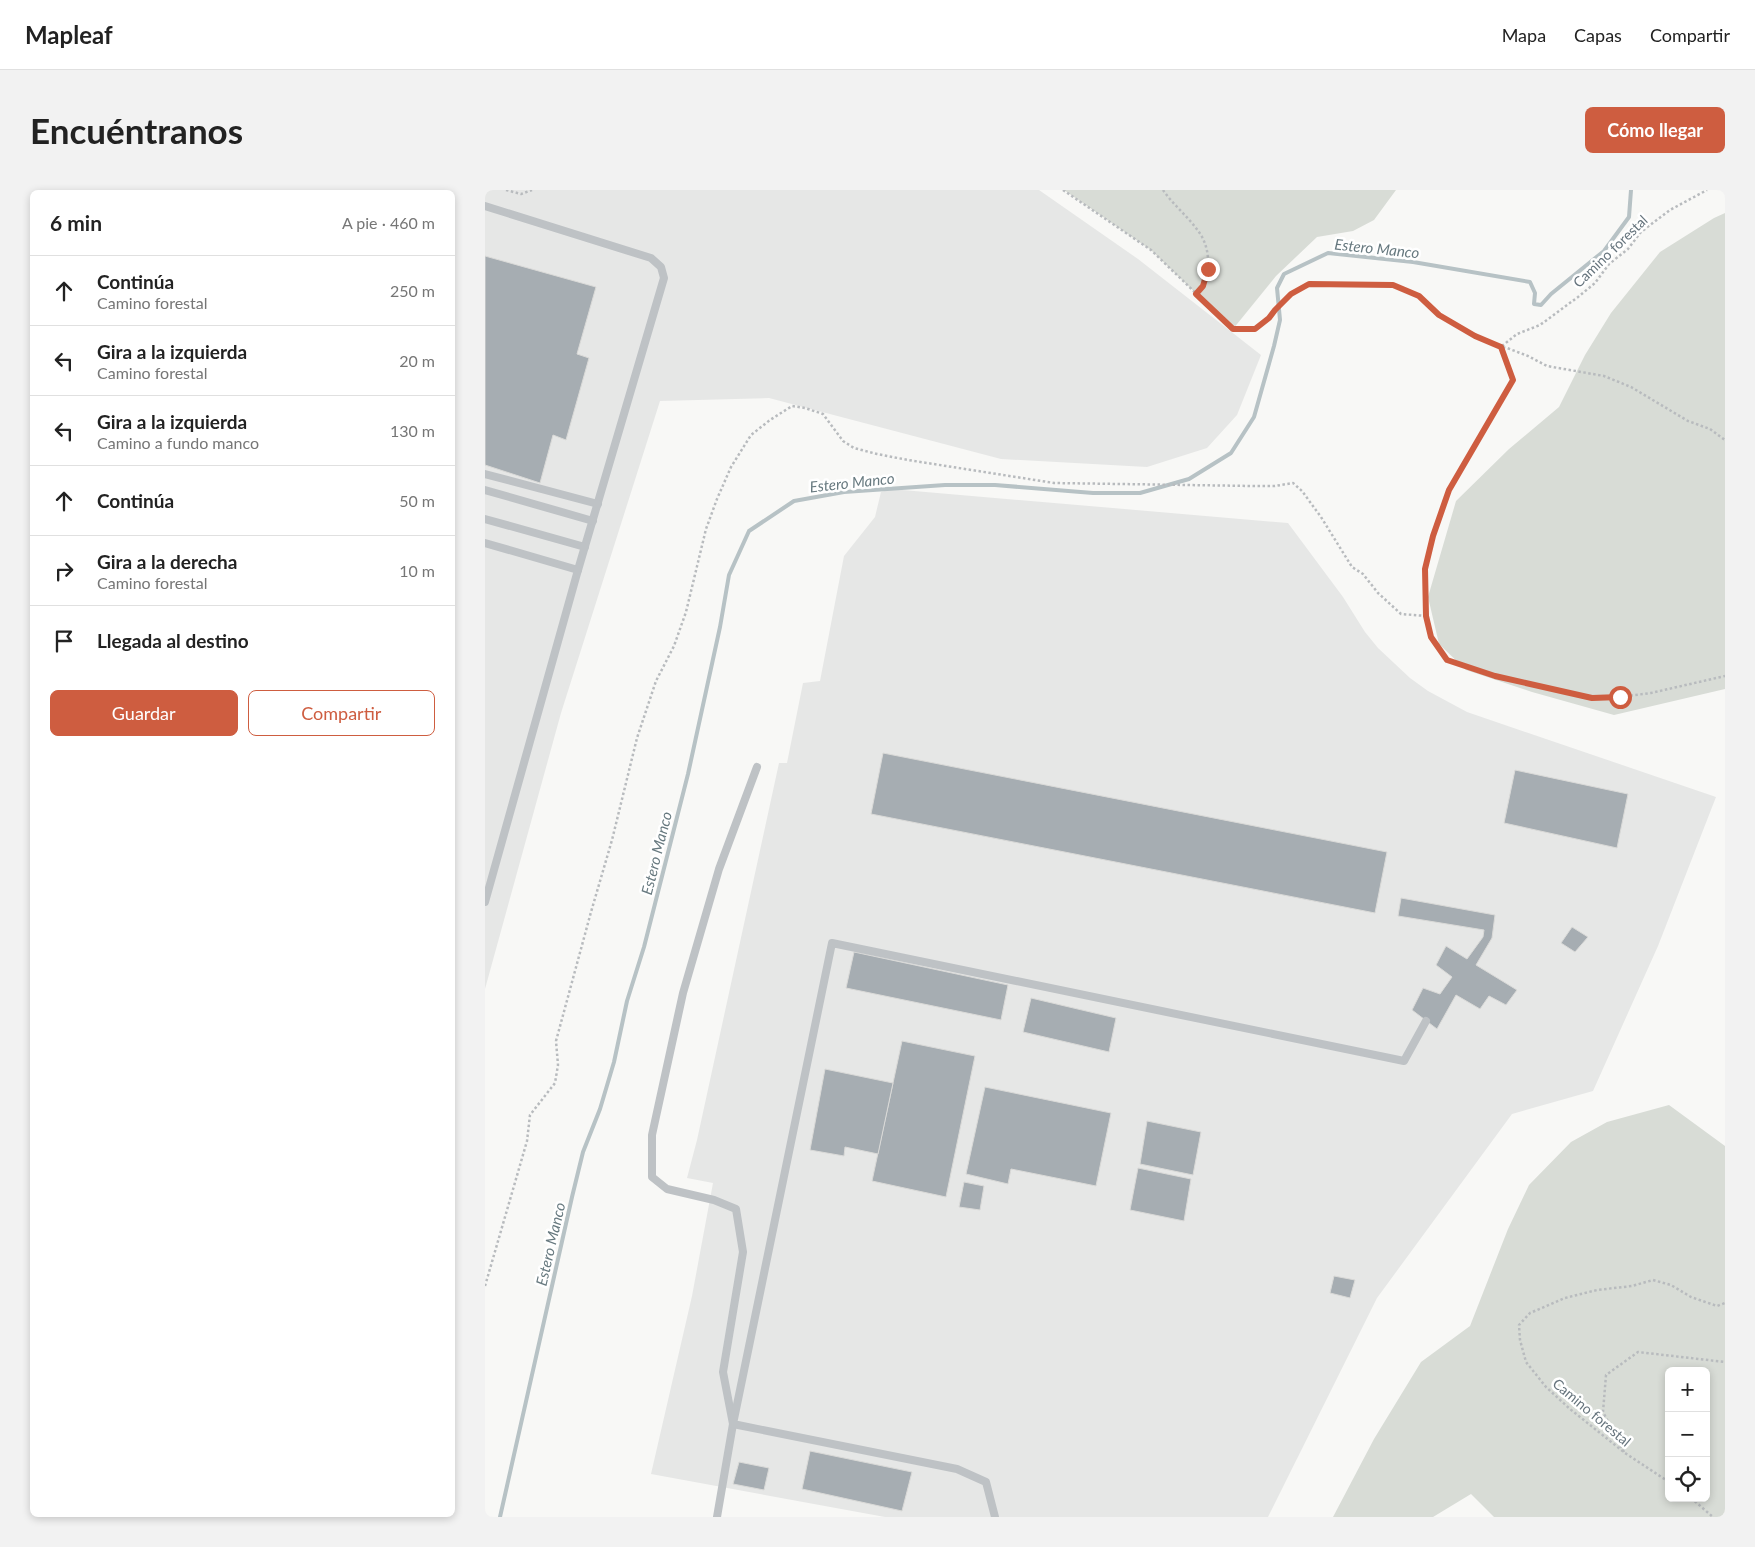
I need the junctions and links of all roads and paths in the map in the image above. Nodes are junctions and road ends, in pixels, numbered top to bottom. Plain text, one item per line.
1 (506, 190) edge
2 (531, 190) edge
3 (1063, 190) edge
4 (1163, 190) edge
5 (1707, 190) edge
6 (485, 206) edge
7 (1196, 294) junction
8 (1501, 347) junction
9 (1725, 440) edge
10 (485, 474) edge
11 (485, 490) edge
12 (598, 504) junction
13 (485, 519) edge
14 (593, 521) junction
15 (485, 543) edge
16 (585, 547) junction
17 (578, 570) junction
18 (1426, 616) junction
19 (1725, 676) edge
20 (757, 767) dead end
21 (485, 902) edge
22 (1426, 1021) dead end
23 (485, 1286) edge
24 (1725, 1303) edge
25 (1725, 1362) edge
26 (733, 1424) junction
27 (1625, 1453) junction
28 (1665, 1479) edge
29 (1696, 1502) edge
30 (717, 1517) edge
31 (995, 1517) edge
32 (1713, 1517) edge

1 - 2 path
3 - 7 path
4 - 7 path
5 - 8 path, Camino forestal
6 - 12 lane
7 - 8 path
8 - 9 path
8 - 18 path
10 - 12 lane
11 - 14 lane
12 - 14 lane
13 - 16 lane
14 - 16 lane
15 - 17 lane
16 - 17 lane
17 - 21 lane
18 - 19 path
18 - 23 path
20 - 26 lane
22 - 26 lane
24 - 27 path, Camino forestal
25 - 27 path
26 - 30 lane
26 - 31 lane
27 - 28 path, Camino forestal
29 - 32 path

